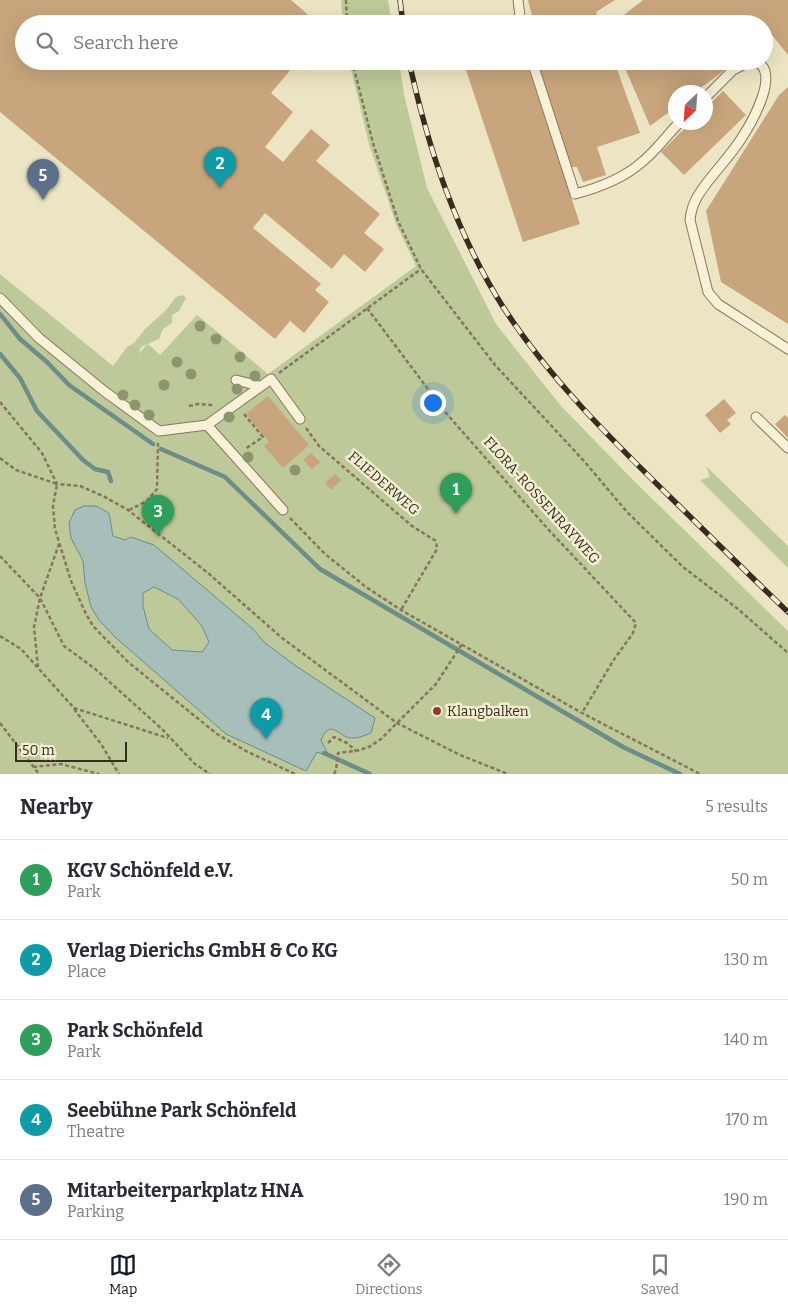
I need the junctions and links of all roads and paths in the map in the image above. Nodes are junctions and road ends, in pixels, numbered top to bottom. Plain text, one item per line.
1 (346, 0) edge
2 (518, 0) edge
3 (346, 15) edge
4 (520, 15) edge
5 (354, 70) edge
6 (535, 70) edge
7 (733, 70) edge
8 (765, 70) edge
9 (713, 90) edge
10 (672, 130) edge
11 (421, 269) junction
12 (0, 298) edge
13 (367, 308) junction
14 (788, 349) edge
15 (271, 378) junction
16 (236, 380) dead end
17 (259, 386) junction
18 (0, 402) edge
19 (233, 405) junction
20 (189, 406) dead end
21 (756, 417) dead end
22 (300, 419) joint
23 (207, 425) junction
24 (159, 431) junction
25 (788, 448) edge
26 (236, 456) junction
27 (0, 458) edge
28 (57, 484) junction
29 (128, 510) junction
30 (283, 510) joint
31 (59, 544) junction
32 (0, 556) edge
33 (40, 598) junction
34 (401, 610) junction
35 (0, 636) edge
36 (462, 644) junction
37 (788, 653) edge
38 (38, 668) junction
39 (74, 708) junction
40 (582, 713) junction
41 (0, 723) edge
42 (397, 723) junction
43 (170, 738) junction
44 (328, 743) dead end
45 (356, 751) junction
46 (33, 767) junction
47 (39, 774) edge
48 (98, 774) edge
49 (119, 774) edge
50 (210, 774) edge
51 (295, 774) edge
52 (334, 774) edge
53 (508, 774) edge
54 (700, 774) edge

1 - 3 path
2 - 4 lane
5 - 11 path
6 - 10 lane
7 - 9 lane
8 - 14 lane
11 - 13 path
11 - 37 path
12 - 24 lane
13 - 15 path
13 - 40 path, FLORA-ROSSENRAYWEG
15 - 17 lane
15 - 22 lane
16 - 17 lane
17 - 19 lane
18 - 28 path
19 - 20 path
19 - 23 lane
19 - 26 path
21 - 25 lane
22 - 34 path, FLIEDERWEG
23 - 24 lane
23 - 26 lane
24 - 29 path
26 - 30 lane
27 - 28 path
28 - 29 path
28 - 31 path
29 - 42 path
30 - 34 path
31 - 33 path
31 - 51 path
32 - 33 path
33 - 38 path
33 - 43 path
34 - 36 path
35 - 38 path
36 - 40 path
36 - 42 path
38 - 39 path
39 - 43 path
39 - 49 path
40 - 54 path
41 - 46 path
42 - 45 path
42 - 53 path
43 - 50 path
44 - 45 path
45 - 52 path
46 - 47 path
46 - 48 path

